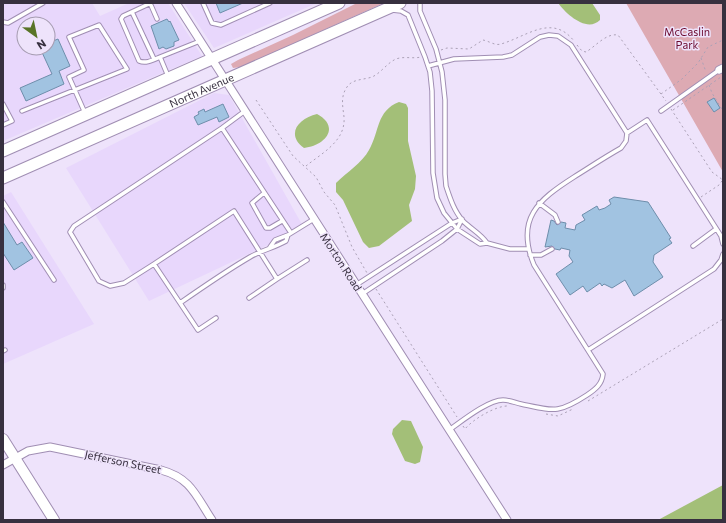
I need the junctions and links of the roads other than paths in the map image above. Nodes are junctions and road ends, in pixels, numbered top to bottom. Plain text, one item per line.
1 (43, 3) edge
2 (150, 3) edge
3 (176, 3) edge
4 (203, 3) edge
5 (270, 3) edge
6 (339, 3) edge
7 (400, 3) edge
8 (420, 3) edge
9 (384, 10) junction
10 (132, 12) junction
11 (157, 19) dead end
12 (3, 22) edge
13 (200, 41) junction
14 (160, 57) junction
15 (154, 60) junction
16 (212, 60) junction
17 (440, 62) junction
18 (428, 66) junction
19 (722, 71) edge
20 (169, 78) junction
21 (226, 80) junction
22 (75, 89) junction
23 (3, 104) edge
24 (22, 111) dead end
25 (245, 111) junction
26 (661, 111) dead end
27 (86, 115) junction
28 (3, 125) edge
29 (222, 128) junction
30 (628, 133) junction
31 (3, 151) edge
32 (3, 178) edge
33 (264, 193) junction
34 (3, 202) edge
35 (540, 203) junction
36 (314, 219) junction
37 (462, 219) junction
38 (282, 221) junction
39 (558, 222) dead end
40 (452, 223) junction
41 (457, 229) junction
42 (716, 229) junction
43 (289, 234) junction
44 (487, 243) junction
45 (723, 244) edge
46 (693, 246) dead end
47 (270, 247) junction
48 (528, 249) junction
49 (552, 249) dead end
50 (259, 252) junction
51 (723, 254) edge
52 (530, 255) junction
53 (307, 260) dead end
54 (154, 264) junction
55 (277, 279) junction
56 (54, 280) dead end
57 (3, 285) edge
58 (356, 285) junction
59 (3, 288) edge
60 (362, 294) junction
61 (249, 298) dead end
62 (180, 303) junction
63 (216, 318) dead end
64 (588, 350) junction
65 (449, 430) junction
66 (3, 439) edge
67 (14, 458) junction
68 (3, 465) edge
69 (54, 520) edge
70 (212, 520) edge
71 (507, 520) edge

1 - 12 lane
2 - 10 lane
2 - 11 lane
3 - 13 street, Morton Road
4 - 5 lane
6 - 16 main road
7 - 9 main road, North Avenue
8 - 17 lane
9 - 18 lane
9 - 21 main road, North Avenue
10 - 15 lane
10 - 15 lane
13 - 14 lane
13 - 16 street, Morton Road
14 - 15 lane
14 - 20 lane
16 - 20 main road
16 - 21 street, Morton Road
17 - 18 lane
17 - 30 lane
17 - 37 lane
18 - 40 lane
19 - 26 lane
20 - 27 main road
21 - 25 street, Morton Road
21 - 32 main road, North Avenue
22 - 22 lane
22 - 24 lane
22 - 27 lane
23 - 28 lane
25 - 29 lane
25 - 36 street, Morton Road
27 - 31 main road
29 - 33 lane
29 - 54 lane
30 - 35 lane
30 - 42 lane
33 - 38 lane
33 - 38 lane
34 - 56 lane
35 - 39 lane
35 - 48 lane
36 - 43 lane
36 - 58 street, Morton Road
37 - 40 lane
37 - 41 lane
37 - 44 lane
38 - 43 lane
40 - 41 lane
40 - 58 lane
41 - 44 lane
41 - 60 lane
42 - 45 lane
42 - 46 lane
43 - 47 lane
43 - 47 lane
44 - 48 lane
47 - 50 lane
48 - 52 lane
49 - 52 lane
50 - 54 lane
50 - 55 lane
50 - 62 lane
51 - 64 lane
52 - 64 lane
53 - 55 lane
54 - 62 lane
55 - 61 lane
57 - 59 lane
58 - 60 street, Morton Road
60 - 65 street, Morton Road
62 - 63 lane
64 - 65 lane
65 - 71 street, Morton Road
66 - 67 main road
67 - 68 street, Jefferson Street
67 - 69 main road
67 - 70 street, Jefferson Street

